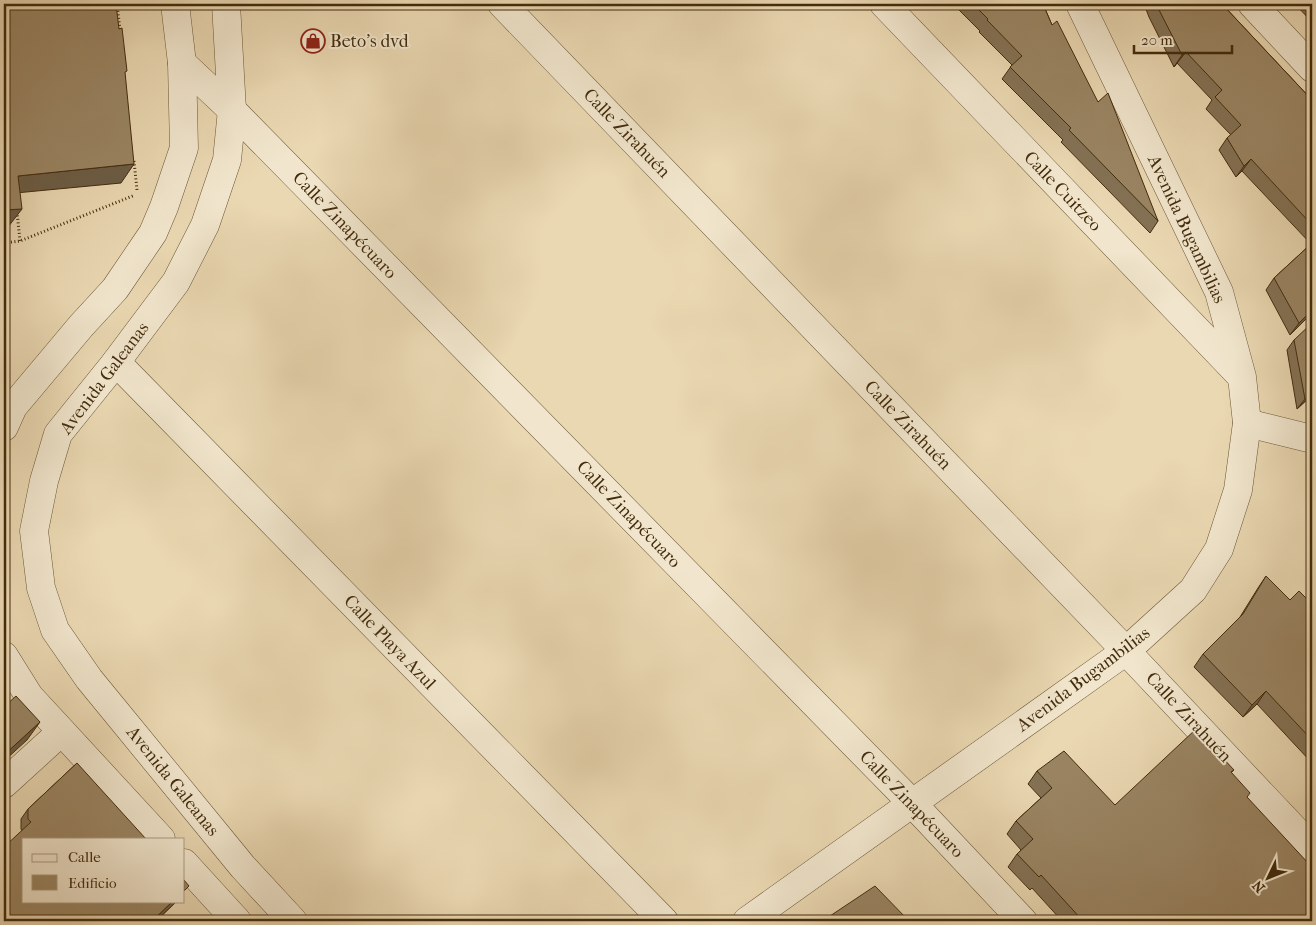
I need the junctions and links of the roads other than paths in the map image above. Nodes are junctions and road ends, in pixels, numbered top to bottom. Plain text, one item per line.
1 (175, 4) edge
2 (226, 4) edge
3 (502, 4) edge
4 (884, 4) edge
5 (1080, 4) edge
6 (1252, 4) edge
7 (182, 63) junction
8 (1312, 68) edge
9 (232, 110) junction
10 (116, 362) junction
11 (1242, 377) junction
12 (1247, 423) junction
13 (4, 427) edge
14 (1312, 439) edge
15 (1126, 650) junction
16 (4, 656) edge
17 (61, 732) junction
18 (4, 784) edge
19 (912, 803) junction
20 (160, 838) edge
21 (1312, 848) edge
22 (185, 864) edge
23 (244, 867) junction
24 (213, 895) junction
25 (238, 921) edge
26 (293, 921) edge
27 (664, 921) edge
28 (747, 921) edge
29 (1023, 921) edge

1 - 7 street
2 - 9 street, Avenida Galeanas
3 - 15 street, Calle Zirahuén
4 - 11 street, Calle Cuitzeo
5 - 11 street, Avenida Bugambilias
6 - 8 street
7 - 9 street, Calle Zinapécuaro
7 - 13 street
9 - 10 street, Avenida Galeanas
9 - 19 street, Calle Zinapécuaro
10 - 23 street, Avenida Galeanas
10 - 27 street, Calle Playa Azul
11 - 12 street, Avenida Bugambilias
12 - 14 street
12 - 15 street, Avenida Bugambilias
15 - 19 street, Avenida Bugambilias
15 - 21 street, Calle Zirahuén
16 - 17 street
17 - 18 street
17 - 20 street
19 - 28 street, Avenida Bugambilias
19 - 29 street, Calle Zinapécuaro
22 - 24 street
23 - 24 street
23 - 26 street, Avenida Galeanas
24 - 25 street

